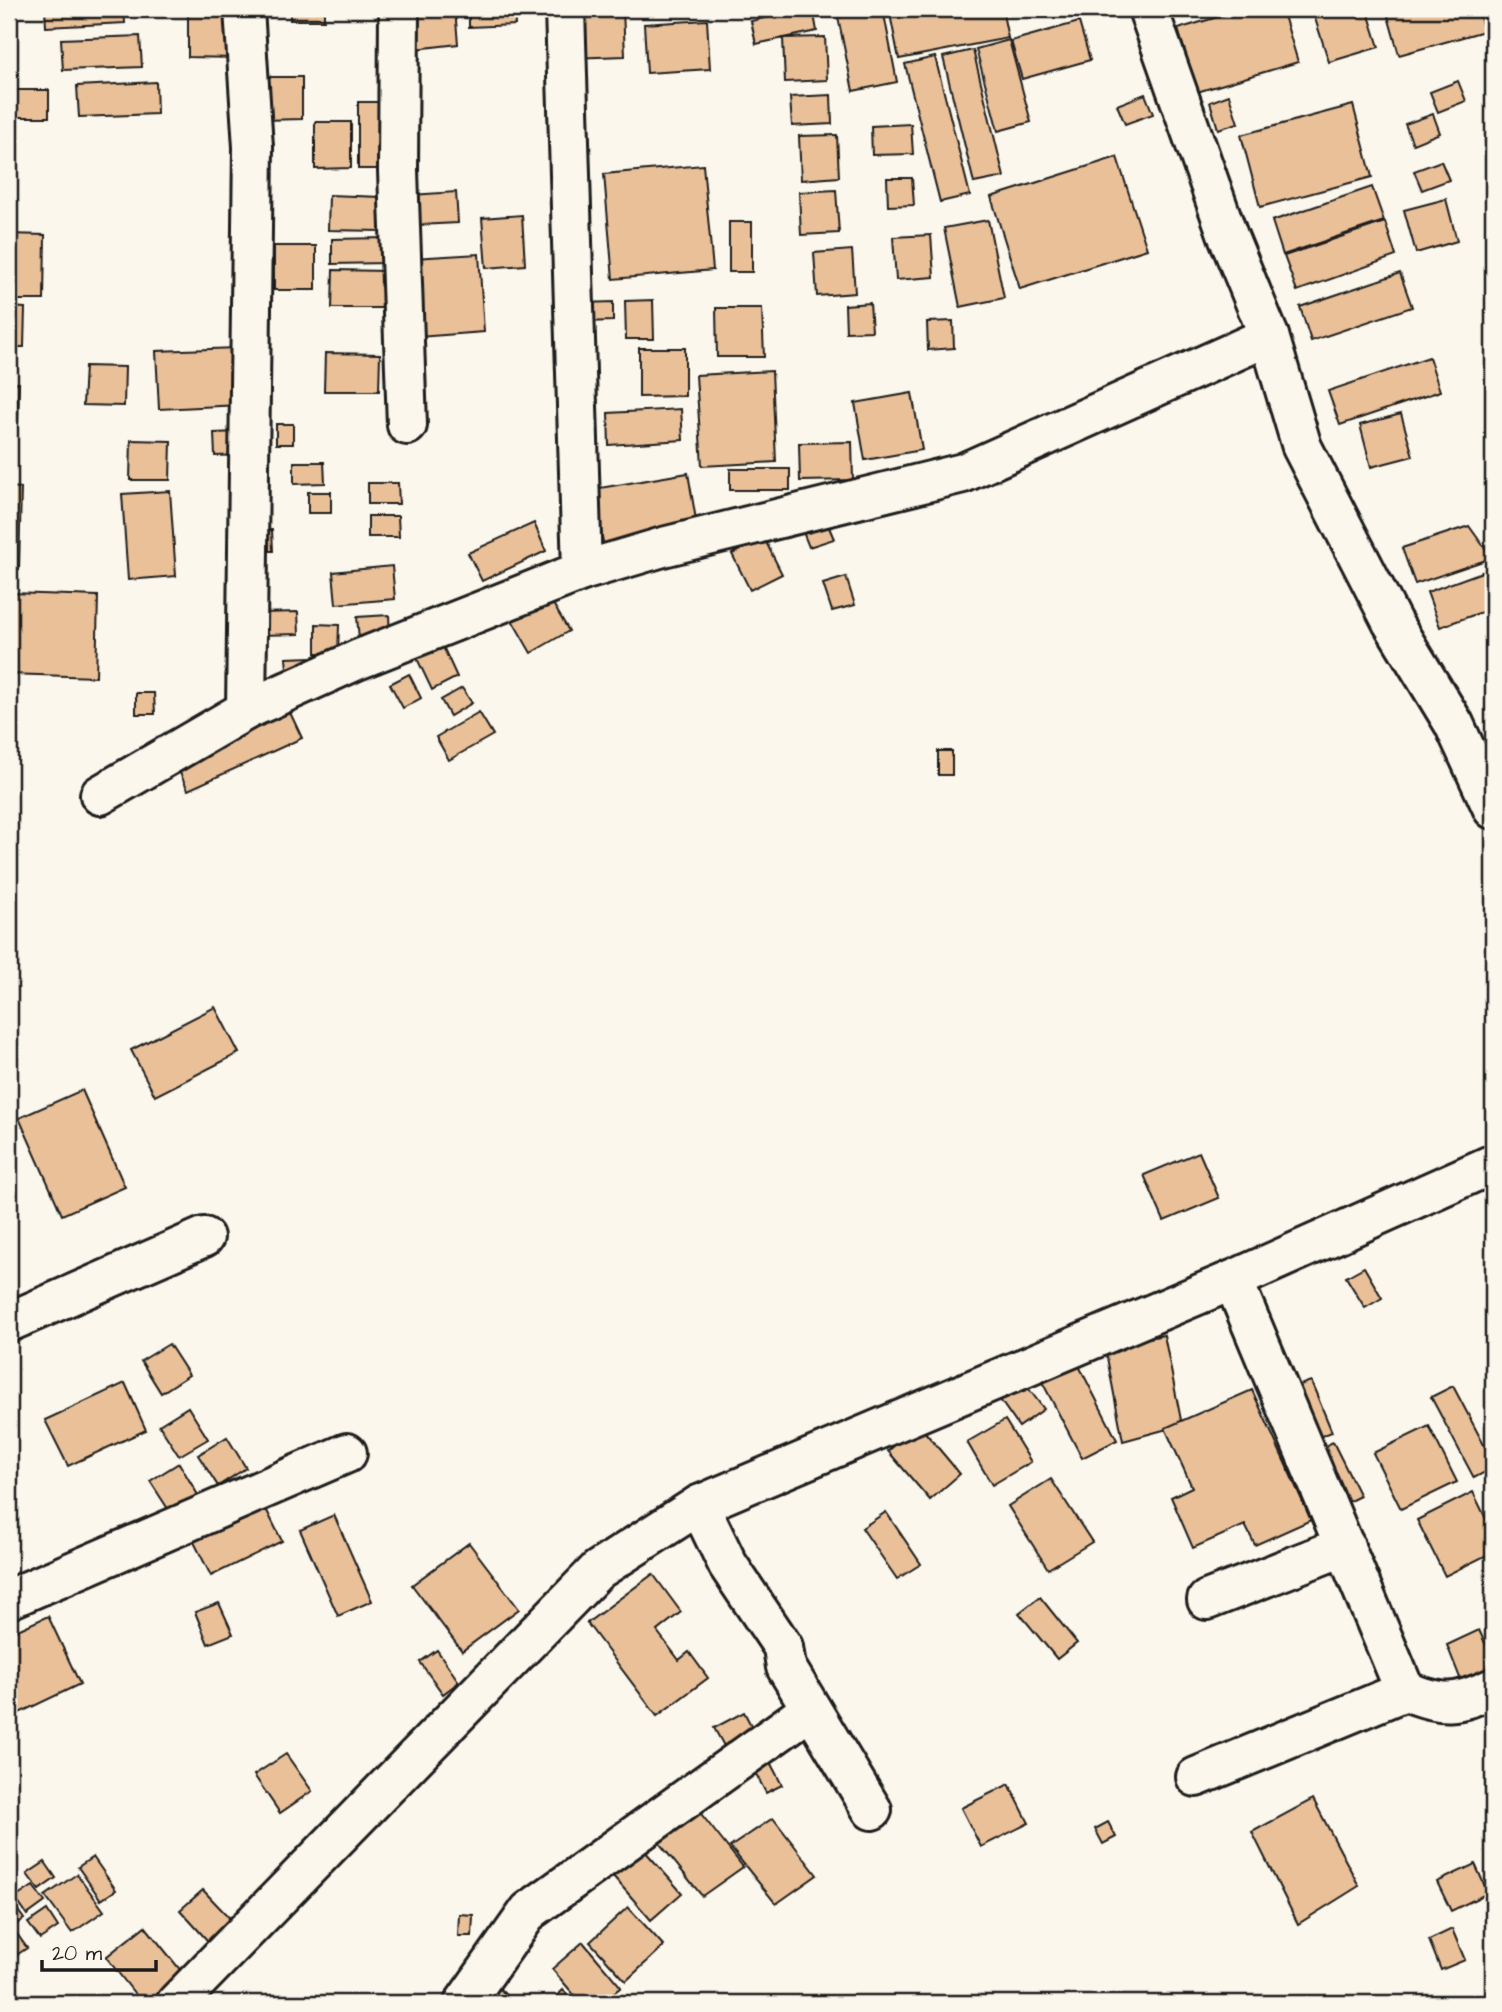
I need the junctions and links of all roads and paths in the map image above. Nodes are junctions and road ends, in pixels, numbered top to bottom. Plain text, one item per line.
1 (244, 9) edge
2 (399, 9) edge
3 (565, 9) edge
4 (1148, 9) edge
5 (1269, 336) junction
6 (407, 425) dead end
7 (582, 571) junction
8 (246, 710) junction
9 (100, 795) dead end
10 (1493, 809) edge
11 (1493, 1164) edge
12 (204, 1237) dead end
13 (1233, 1280) junction
14 (9, 1322) edge
15 (347, 1452) dead end
16 (699, 1505) junction
17 (1345, 1546) junction
18 (9, 1599) edge
19 (1207, 1600) dead end
20 (1493, 1688) edge
21 (1405, 1691) junction
22 (811, 1709) junction
23 (1196, 1777) dead end
24 (872, 1810) dead end
25 (176, 2003) edge
26 (464, 2003) edge

1 - 8 street
2 - 6 street
3 - 7 street
4 - 5 street
5 - 7 street
5 - 10 street
7 - 8 street
8 - 9 street
11 - 13 street
12 - 14 street
13 - 16 street
13 - 17 street
15 - 18 street
16 - 22 street
16 - 25 street
17 - 19 street
17 - 21 street
20 - 21 street
21 - 23 street
22 - 24 street
22 - 26 street

